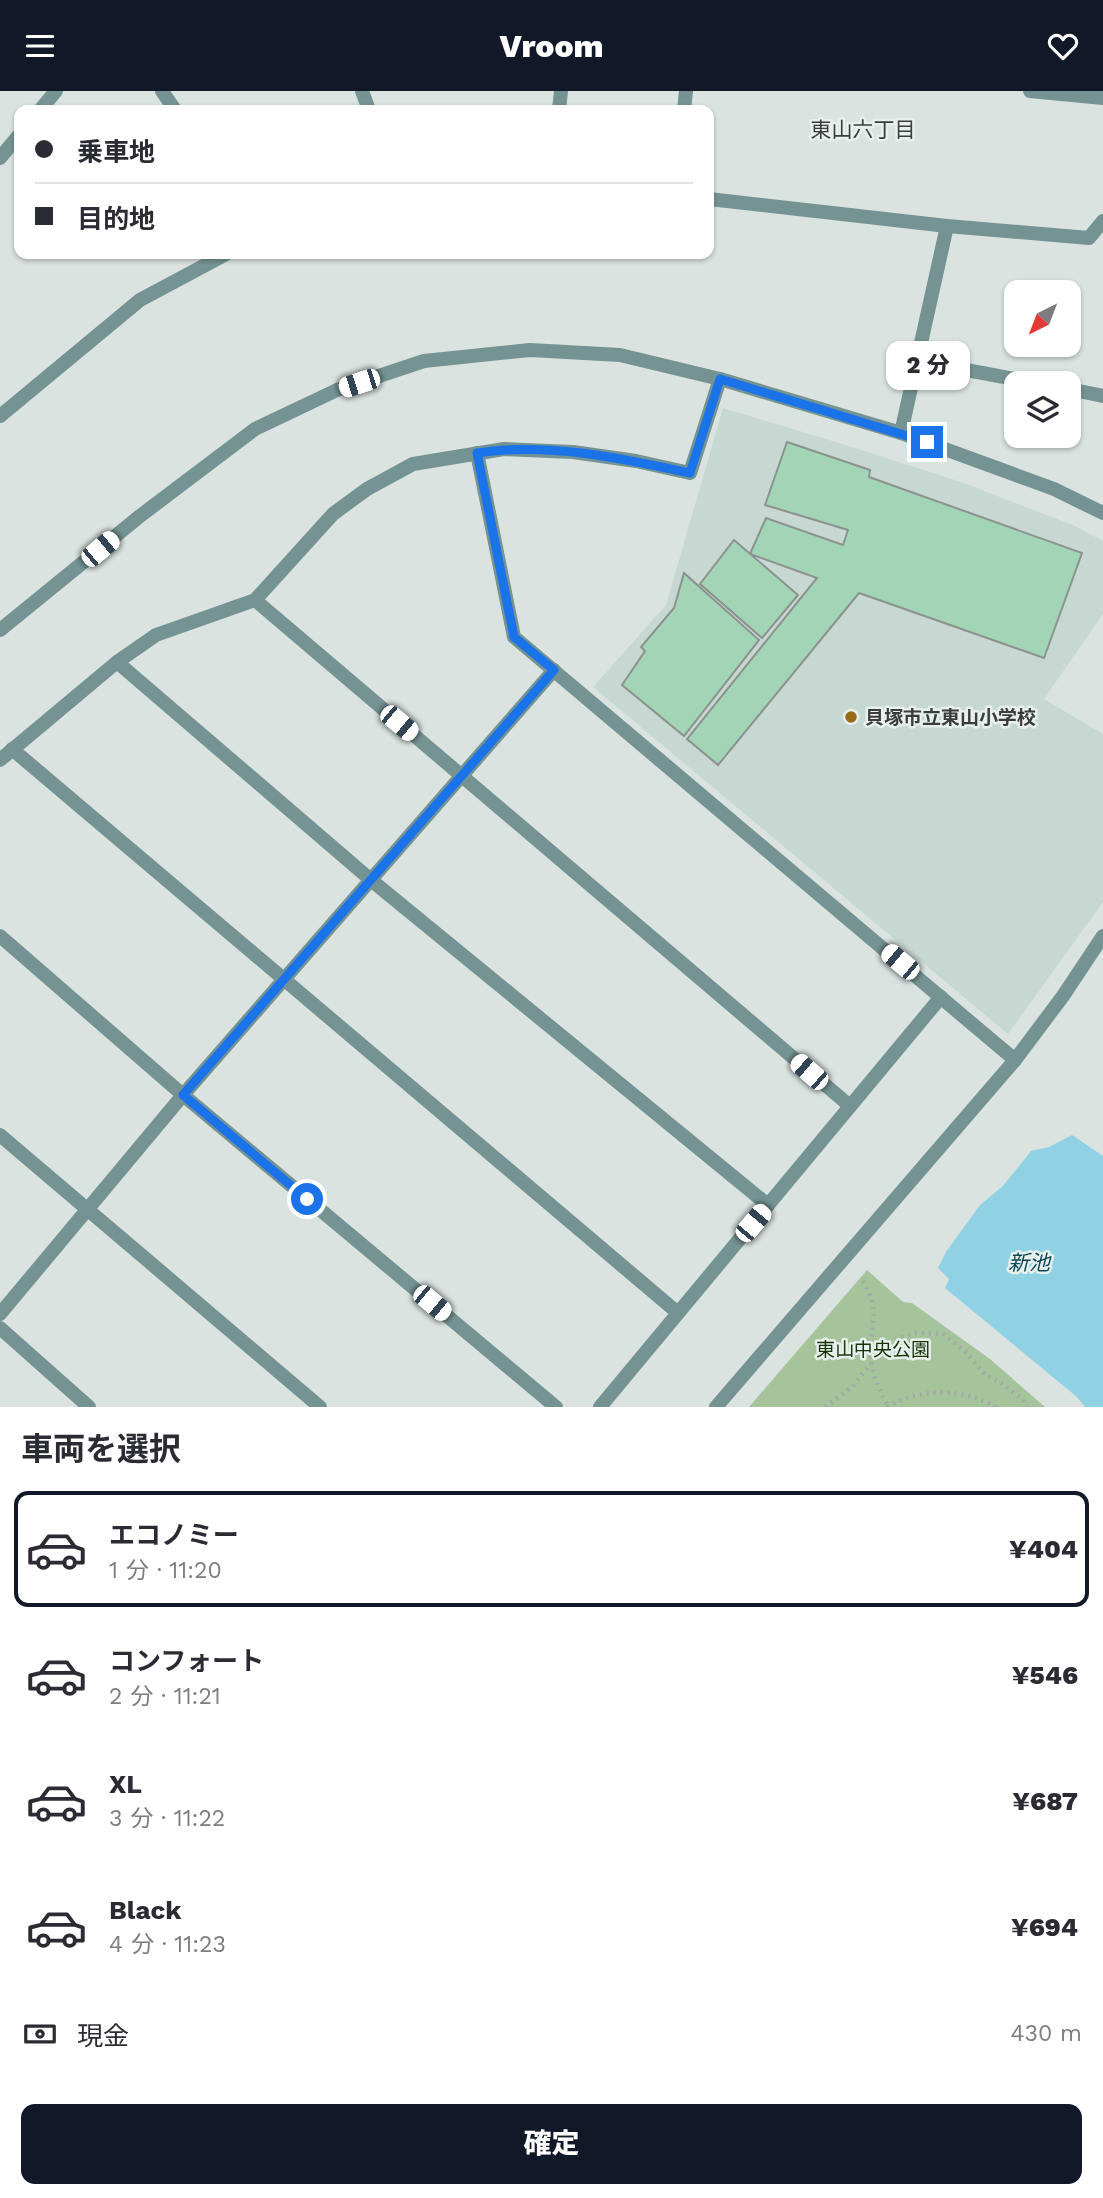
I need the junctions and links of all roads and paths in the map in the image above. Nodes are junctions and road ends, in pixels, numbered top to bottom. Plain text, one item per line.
1 (56, 91) edge
2 (1030, 91) edge
3 (1103, 98) edge
4 (44, 105) edge
5 (14, 141) edge
6 (0, 159) edge
7 (714, 200) edge
8 (1103, 221) edge
9 (947, 226) junction
10 (217, 259) edge
11 (918, 361) junction
12 (1004, 377) edge
13 (720, 379) junction
14 (1081, 392) edge
15 (1103, 396) edge
16 (0, 416) edge
17 (901, 433) junction
18 (477, 453) junction
19 (1103, 513) edge
20 (254, 600) junction
21 (0, 630) edge
22 (117, 662) junction
23 (554, 670) junction
24 (12, 749) junction
25 (0, 759) edge
26 (461, 776) junction
27 (371, 880) junction
28 (0, 936) edge
29 (1103, 936) edge
30 (283, 980) junction
31 (941, 997) junction
32 (1015, 1060) junction
33 (183, 1095) junction
34 (850, 1106) junction
35 (0, 1135) edge
36 (768, 1205) junction
37 (88, 1209) junction
38 (863, 1281) dead end
39 (0, 1314) edge
40 (678, 1314) junction
41 (0, 1328) edge
42 (872, 1362) junction
43 (887, 1406) edge
44 (89, 1407) edge
45 (320, 1407) edge
46 (556, 1407) edge
47 (600, 1407) edge
48 (716, 1407) edge
49 (825, 1407) edge
50 (996, 1407) edge
51 (1027, 1407) edge

1 - 4 street
2 - 3 street
5 - 6 street
7 - 9 street
8 - 9 street
9 - 11 street
10 - 16 street
11 - 12 street
11 - 17 street
13 - 17 street
13 - 18 street
13 - 21 street
14 - 15 street
17 - 19 street
18 - 20 street
18 - 23 street
20 - 22 street
20 - 26 street
22 - 24 street
22 - 27 street
23 - 26 street
23 - 31 street
24 - 25 street
24 - 30 street
26 - 27 street
26 - 34 street
27 - 30 street
27 - 36 street
28 - 33 street
29 - 32 street
30 - 33 street
30 - 40 street
31 - 32 street
31 - 34 street
32 - 48 street
33 - 37 street
33 - 46 street
34 - 36 street
35 - 37 street
36 - 40 street
37 - 39 street
37 - 45 street
38 - 42 path
40 - 47 street
41 - 44 street
42 - 43 path
42 - 49 path
42 - 51 path
43 - 50 path

